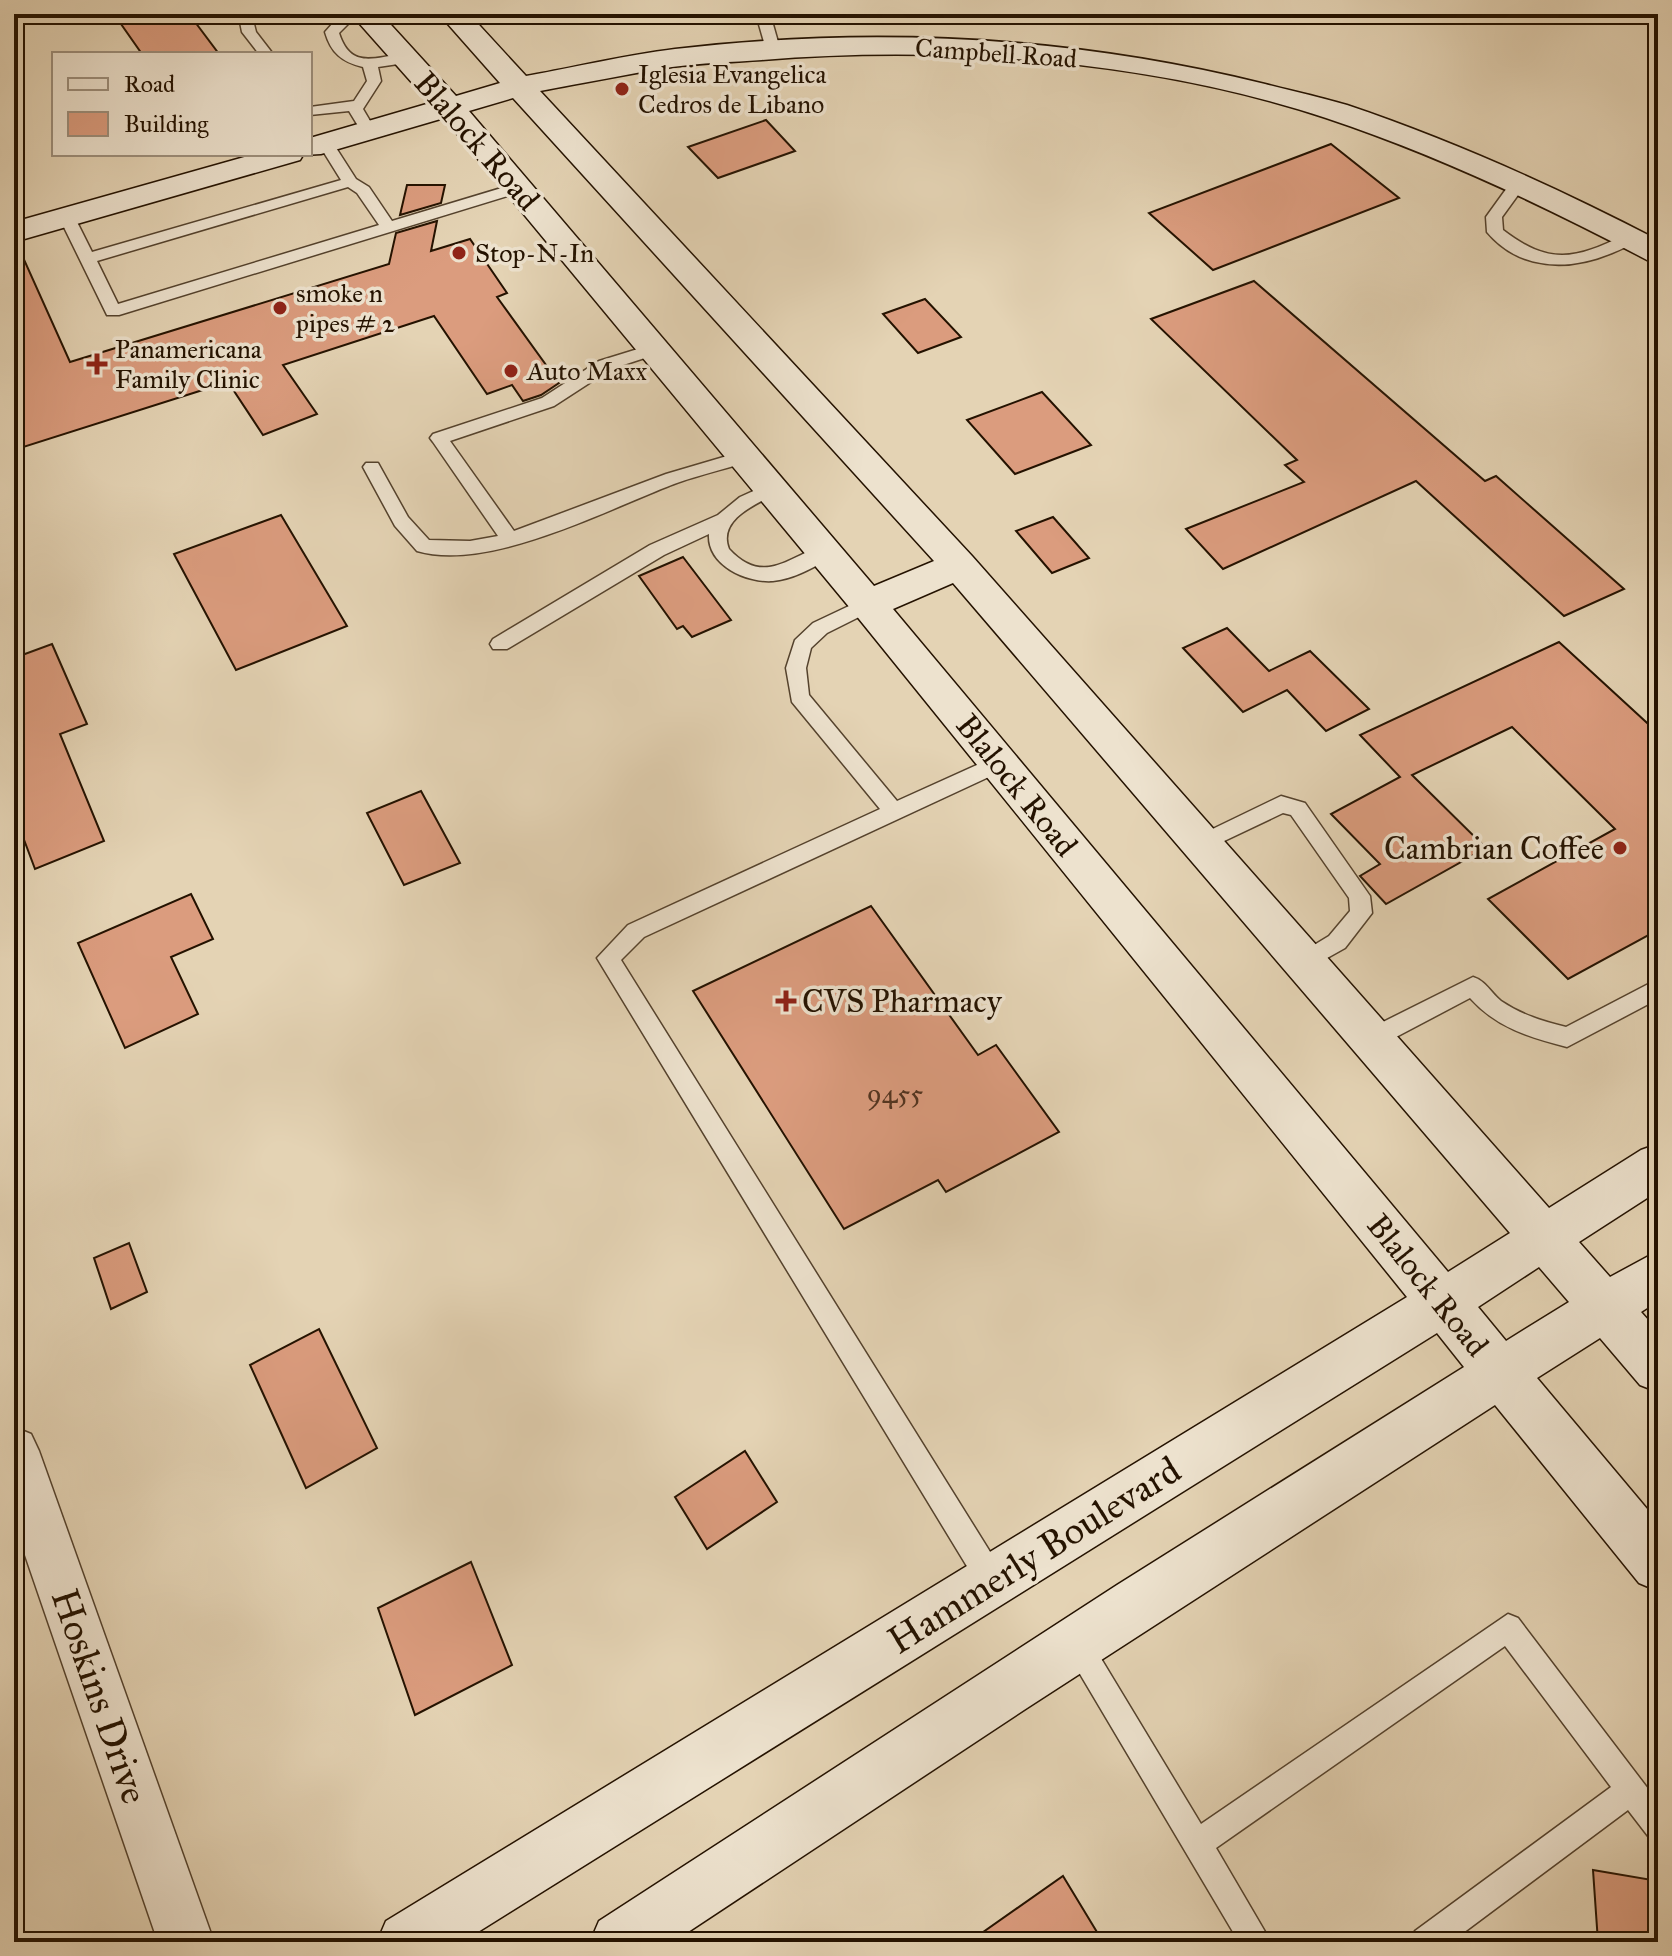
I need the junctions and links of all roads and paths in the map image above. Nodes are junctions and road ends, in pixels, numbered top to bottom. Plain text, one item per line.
1 (263, 14) edge
2 (304, 14) edge
3 (453, 14) edge
4 (763, 14) edge
5 (356, 16) edge
6 (773, 49) junction
7 (264, 52) edge
8 (405, 59) junction
9 (370, 66) junction
10 (521, 86) junction
11 (451, 108) junction
12 (312, 111) edge
13 (364, 118) junction
14 (318, 146) edge
15 (274, 156) edge
16 (252, 159) edge
17 (350, 182) junction
18 (1518, 184) junction
19 (518, 188) junction
20 (67, 217) junction
21 (388, 227) junction
22 (14, 232) edge
23 (1631, 238) junction
24 (1658, 253) edge
25 (87, 259) junction
26 (654, 349) junction
27 (744, 457) junction
28 (372, 467) dead end
29 (771, 489) junction
30 (725, 519) junction
31 (510, 540) junction
32 (825, 552) junction
33 (959, 565) junction
34 (868, 604) junction
35 (500, 644) dead end
36 (999, 763) junction
37 (894, 812) junction
38 (1201, 844) junction
39 (1304, 962) junction
40 (1658, 988) edge
41 (1371, 1039) junction
42 (1658, 1165) edge
43 (1542, 1237) junction
44 (1658, 1274) edge
45 (1443, 1302) junction
46 (1606, 1307) junction
47 (1658, 1368) edge
48 (1498, 1372) junction
49 (14, 1451) edge
50 (1658, 1564) edge
51 (992, 1581) junction
52 (1075, 1642) junction
53 (1631, 1790) junction
54 (1658, 1826) edge
55 (1197, 1844) junction
56 (186, 1942) edge
57 (407, 1942) edge
58 (620, 1942) edge
59 (1256, 1942) edge
60 (1426, 1942) edge

1 - 7 lane
2 - 5 lane
3 - 10 main road, Blalock Road
4 - 6 lane
5 - 8 main road, Blalock Road
5 - 9 lane
6 - 10 main road, Campbell Road
6 - 18 main road, Campbell Road
8 - 9 lane
8 - 11 main road, Blalock Road
9 - 13 lane
10 - 11 main road, Campbell Road
10 - 33 main road, Blalock Road
11 - 13 main road, Campbell Road
11 - 19 main road, Blalock Road
12 - 13 lane
13 - 14 main road, Campbell Road
14 - 17 lane
15 - 16 main road
16 - 20 main road
17 - 21 lane
17 - 25 lane
18 - 23 main road, Campbell Road
18 - 23 lane
19 - 21 lane
19 - 26 main road, Blalock Road
20 - 22 main road
20 - 25 lane
21 - 25 lane
23 - 24 main road, Campbell Road
26 - 27 main road, Blalock Road
26 - 31 lane
27 - 29 main road, Blalock Road
27 - 31 lane
28 - 31 lane
29 - 30 lane
29 - 32 main road, Blalock Road
30 - 32 lane
30 - 35 lane
32 - 34 main road, Blalock Road
33 - 34 main road
33 - 38 main road, Blalock Road
34 - 36 main road, Blalock Road
34 - 37 lane
36 - 37 lane
36 - 45 main road, Blalock Road
37 - 51 lane
38 - 39 main road, Blalock Road
38 - 39 lane
39 - 41 main road, Blalock Road
40 - 41 lane
41 - 43 main road, Blalock Road
42 - 43 main road, Hammerly Boulevard
43 - 45 main road, Hammerly Boulevard
43 - 46 main road, Blalock Road
44 - 46 main road
45 - 48 main road, Blalock Road
45 - 51 main road, Hammerly Boulevard
46 - 47 main road, Blalock Road
46 - 48 main road
48 - 50 main road, Blalock Road
48 - 52 main road
49 - 56 street, Hoskins Drive
51 - 57 main road, Hammerly Boulevard
52 - 55 lane
52 - 58 main road
53 - 54 lane
53 - 55 lane
53 - 60 lane
55 - 59 lane

